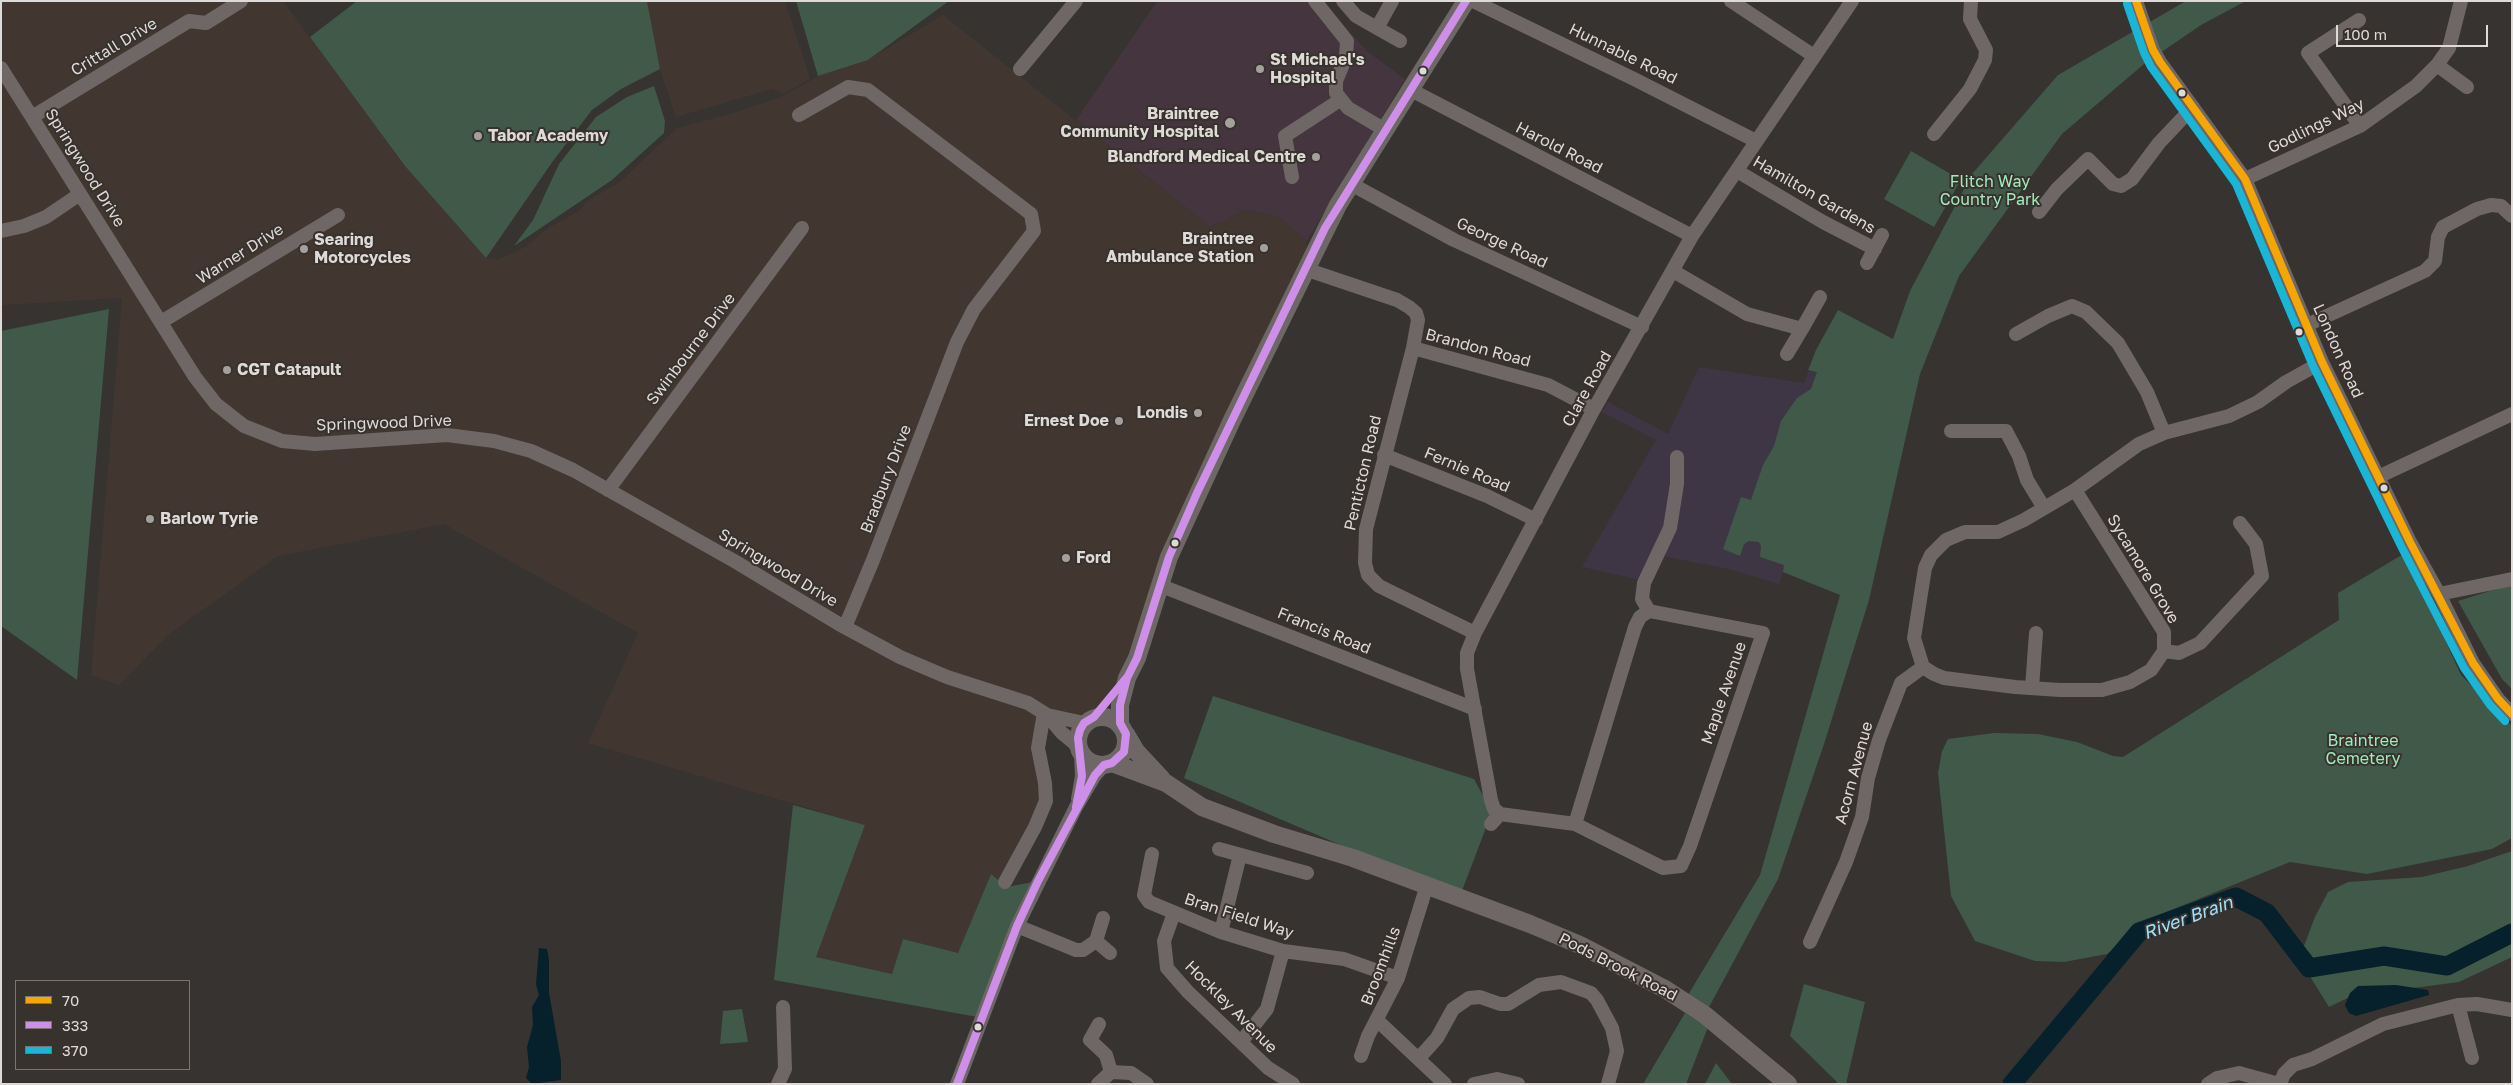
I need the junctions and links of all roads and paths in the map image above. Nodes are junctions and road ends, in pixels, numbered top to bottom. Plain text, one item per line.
1 (241, 1) edge
2 (1076, 1) edge
3 (1315, 1) edge
4 (1343, 1) edge
5 (1392, 1) edge
6 (1466, 1) edge
7 (1473, 1) edge
8 (1731, 1) edge
9 (1852, 1) edge
10 (1971, 1) edge
11 (2136, 1) edge
12 (2460, 2) edge
13 (2359, 20) dead end
14 (1377, 28) junction
15 (1400, 42) dead end
16 (1814, 56) junction
17 (1028, 64) dead end
18 (2437, 65) junction
19 (1, 68) edge
20 (2467, 87) dead end
21 (1410, 90) junction
22 (1340, 100) junction
23 (2193, 107) junction
24 (799, 115) dead end
25 (32, 117) junction
26 (2360, 126) junction
27 (1385, 130) junction
28 (1941, 133) dead end
29 (1756, 141) junction
30 (1737, 171) junction
31 (1292, 177) dead end
32 (2245, 179) junction
33 (1351, 184) junction
34 (80, 194) junction
35 (2039, 212) dead end
36 (338, 214) dead end
37 (2512, 216) edge
38 (802, 228) dead end
39 (1, 231) edge
40 (1882, 235) dead end
41 (1692, 236) junction
42 (1875, 249) junction
43 (1866, 263) dead end
44 (1305, 270) junction
45 (1673, 271) junction
46 (1820, 297) dead end
47 (161, 322) junction
48 (2307, 325) junction
49 (1642, 326) junction
50 (1802, 329) junction
51 (2016, 334) dead end
52 (1413, 348) junction
53 (1787, 354) dead end
54 (2322, 362) junction
55 (1594, 409) junction
56 (2512, 414) edge
57 (1951, 431) dead end
58 (2164, 433) junction
59 (1384, 455) junction
60 (1676, 457) dead end
61 (2378, 477) junction
62 (608, 490) junction
63 (2075, 490) junction
64 (2044, 508) junction
65 (1536, 520) junction
66 (2240, 522) dead end
67 (2512, 580) edge
68 (1160, 585) junction
69 (2439, 594) junction
70 (1649, 611) junction
71 (845, 627) junction
72 (1476, 633) junction
73 (2036, 633) dead end
74 (2164, 651) junction
75 (1923, 667) junction
76 (1127, 678) junction
77 (2032, 688) junction
78 (1475, 709) junction
79 (1046, 714) junction
80 (2512, 714) edge
81 (1089, 720) junction
82 (1123, 729) junction
83 (1080, 750) junction
84 (1108, 764) junction
85 (1166, 783) junction
86 (1076, 807) junction
87 (1575, 824) junction
88 (1219, 849) dead end
89 (1152, 854) dead end
90 (1240, 855) junction
91 (1308, 873) dead end
92 (1005, 882) dead end
93 (1427, 885) junction
94 (1174, 913) junction
95 (1103, 918) dead end
96 (1017, 926) junction
97 (1221, 932) junction
98 (1096, 941) junction
99 (1810, 942) dead end
100 (1283, 951) junction
101 (1110, 953) dead end
102 (1398, 978) junction
103 (2458, 1005) junction
104 (783, 1007) dead end
105 (2512, 1010) edge
106 (1378, 1021) junction
107 (1099, 1024) dead end
108 (1242, 1042) junction
109 (1361, 1056) dead end
110 (1419, 1058) junction
111 (2472, 1058) dead end
112 (1111, 1072) junction
113 (778, 1084) edge
114 (957, 1084) edge
115 (1098, 1084) edge
116 (1147, 1084) edge
117 (1293, 1084) edge
118 (1445, 1084) edge
119 (1474, 1084) edge
120 (1518, 1084) edge
121 (1608, 1084) edge
122 (1788, 1084) edge
123 (2208, 1084) edge
124 (2280, 1084) edge

1 - 25 street, Crittall Drive
2 - 17 street
3 - 22 street
4 - 14 street
5 - 14 street
6 - 21 main road
7 - 29 street, Hunnable Road
8 - 16 street
9 - 16 street, Clare Road
10 - 28 street
11 - 23 street, London Road
12 - 18 street, Godlings Way
13 - 26 street
14 - 15 street
16 - 29 street, Clare Road
18 - 20 street
18 - 26 street, Godlings Way
19 - 25 street, Springwood Drive
21 - 27 main road
21 - 41 street, Harold Road
22 - 27 street
22 - 31 street
23 - 32 street, London Road
23 - 35 street
24 - 71 street, Bradbury Drive
25 - 34 street, Springwood Drive
26 - 32 street, Godlings Way
27 - 33 main road
29 - 30 street, Clare Road
30 - 41 street, Clare Road
30 - 42 street, Hamilton Gardens
32 - 48 street, London Road
33 - 44 main road
33 - 49 street, George Road
34 - 39 street
34 - 47 street, Springwood Drive
36 - 47 street, Warner Drive
37 - 48 street
38 - 62 street, Swinbourne Drive
40 - 42 street
41 - 45 street, Clare Road
42 - 43 street
44 - 52 street, Brandon Road
44 - 68 main road
45 - 49 street, Clare Road
45 - 50 street
46 - 50 street
47 - 62 street, Springwood Drive
48 - 54 street, London Road
49 - 55 street, Clare Road
50 - 53 street
51 - 58 street
52 - 55 street, Brandon Road
52 - 59 street, Penticton Road
54 - 58 street
54 - 61 street, London Road
55 - 65 street, Clare Road
56 - 61 street
57 - 64 street
58 - 63 street
59 - 65 street, Fernie Road
59 - 72 street, Penticton Road
60 - 70 street
61 - 69 street, London Road
62 - 71 street, Springwood Drive
63 - 64 street
63 - 74 street, Sycamore Grove
64 - 75 street
65 - 72 street, Clare Road
66 - 74 street
67 - 69 street
68 - 76 main road
68 - 78 street, Francis Road
69 - 80 street, London Road
70 - 87 street
70 - 87 street, Maple Avenue
71 - 79 street, Springwood Drive
72 - 78 street, Clare Road
73 - 77 street
74 - 77 street, Sycamore Grove
75 - 77 street, Sycamore Grove
75 - 99 street, Acorn Avenue
76 - 81 main road
76 - 82 main road
78 - 87 street, Clare Road
79 - 81 street, Springwood Drive
79 - 83 street, Springwood Drive
79 - 92 street
81 - 82 main road
81 - 83 main road
82 - 84 main road
82 - 85 main road
83 - 84 main road
83 - 86 street
84 - 85 main road
84 - 86 street
85 - 93 main road, Pods Brook Road
86 - 96 street
88 - 90 street
89 - 94 street, Bran Field Way
90 - 91 street
90 - 97 street
93 - 102 street, Broomhills
93 - 122 main road, Pods Brook Road
94 - 97 street, Bran Field Way
94 - 108 street, Hockley Avenue
95 - 98 street
96 - 98 street
96 - 114 street
97 - 100 street, Bran Field Way
98 - 101 street
100 - 102 street, Bran Field Way
100 - 108 street
102 - 106 street, Broomhills
103 - 105 street
103 - 111 street
103 - 124 street
104 - 113 street
106 - 109 street, Broomhills
106 - 110 street
107 - 112 street
108 - 117 street, Hockley Avenue
110 - 118 street
110 - 121 street
112 - 115 street
112 - 116 street
119 - 120 street
123 - 124 street

